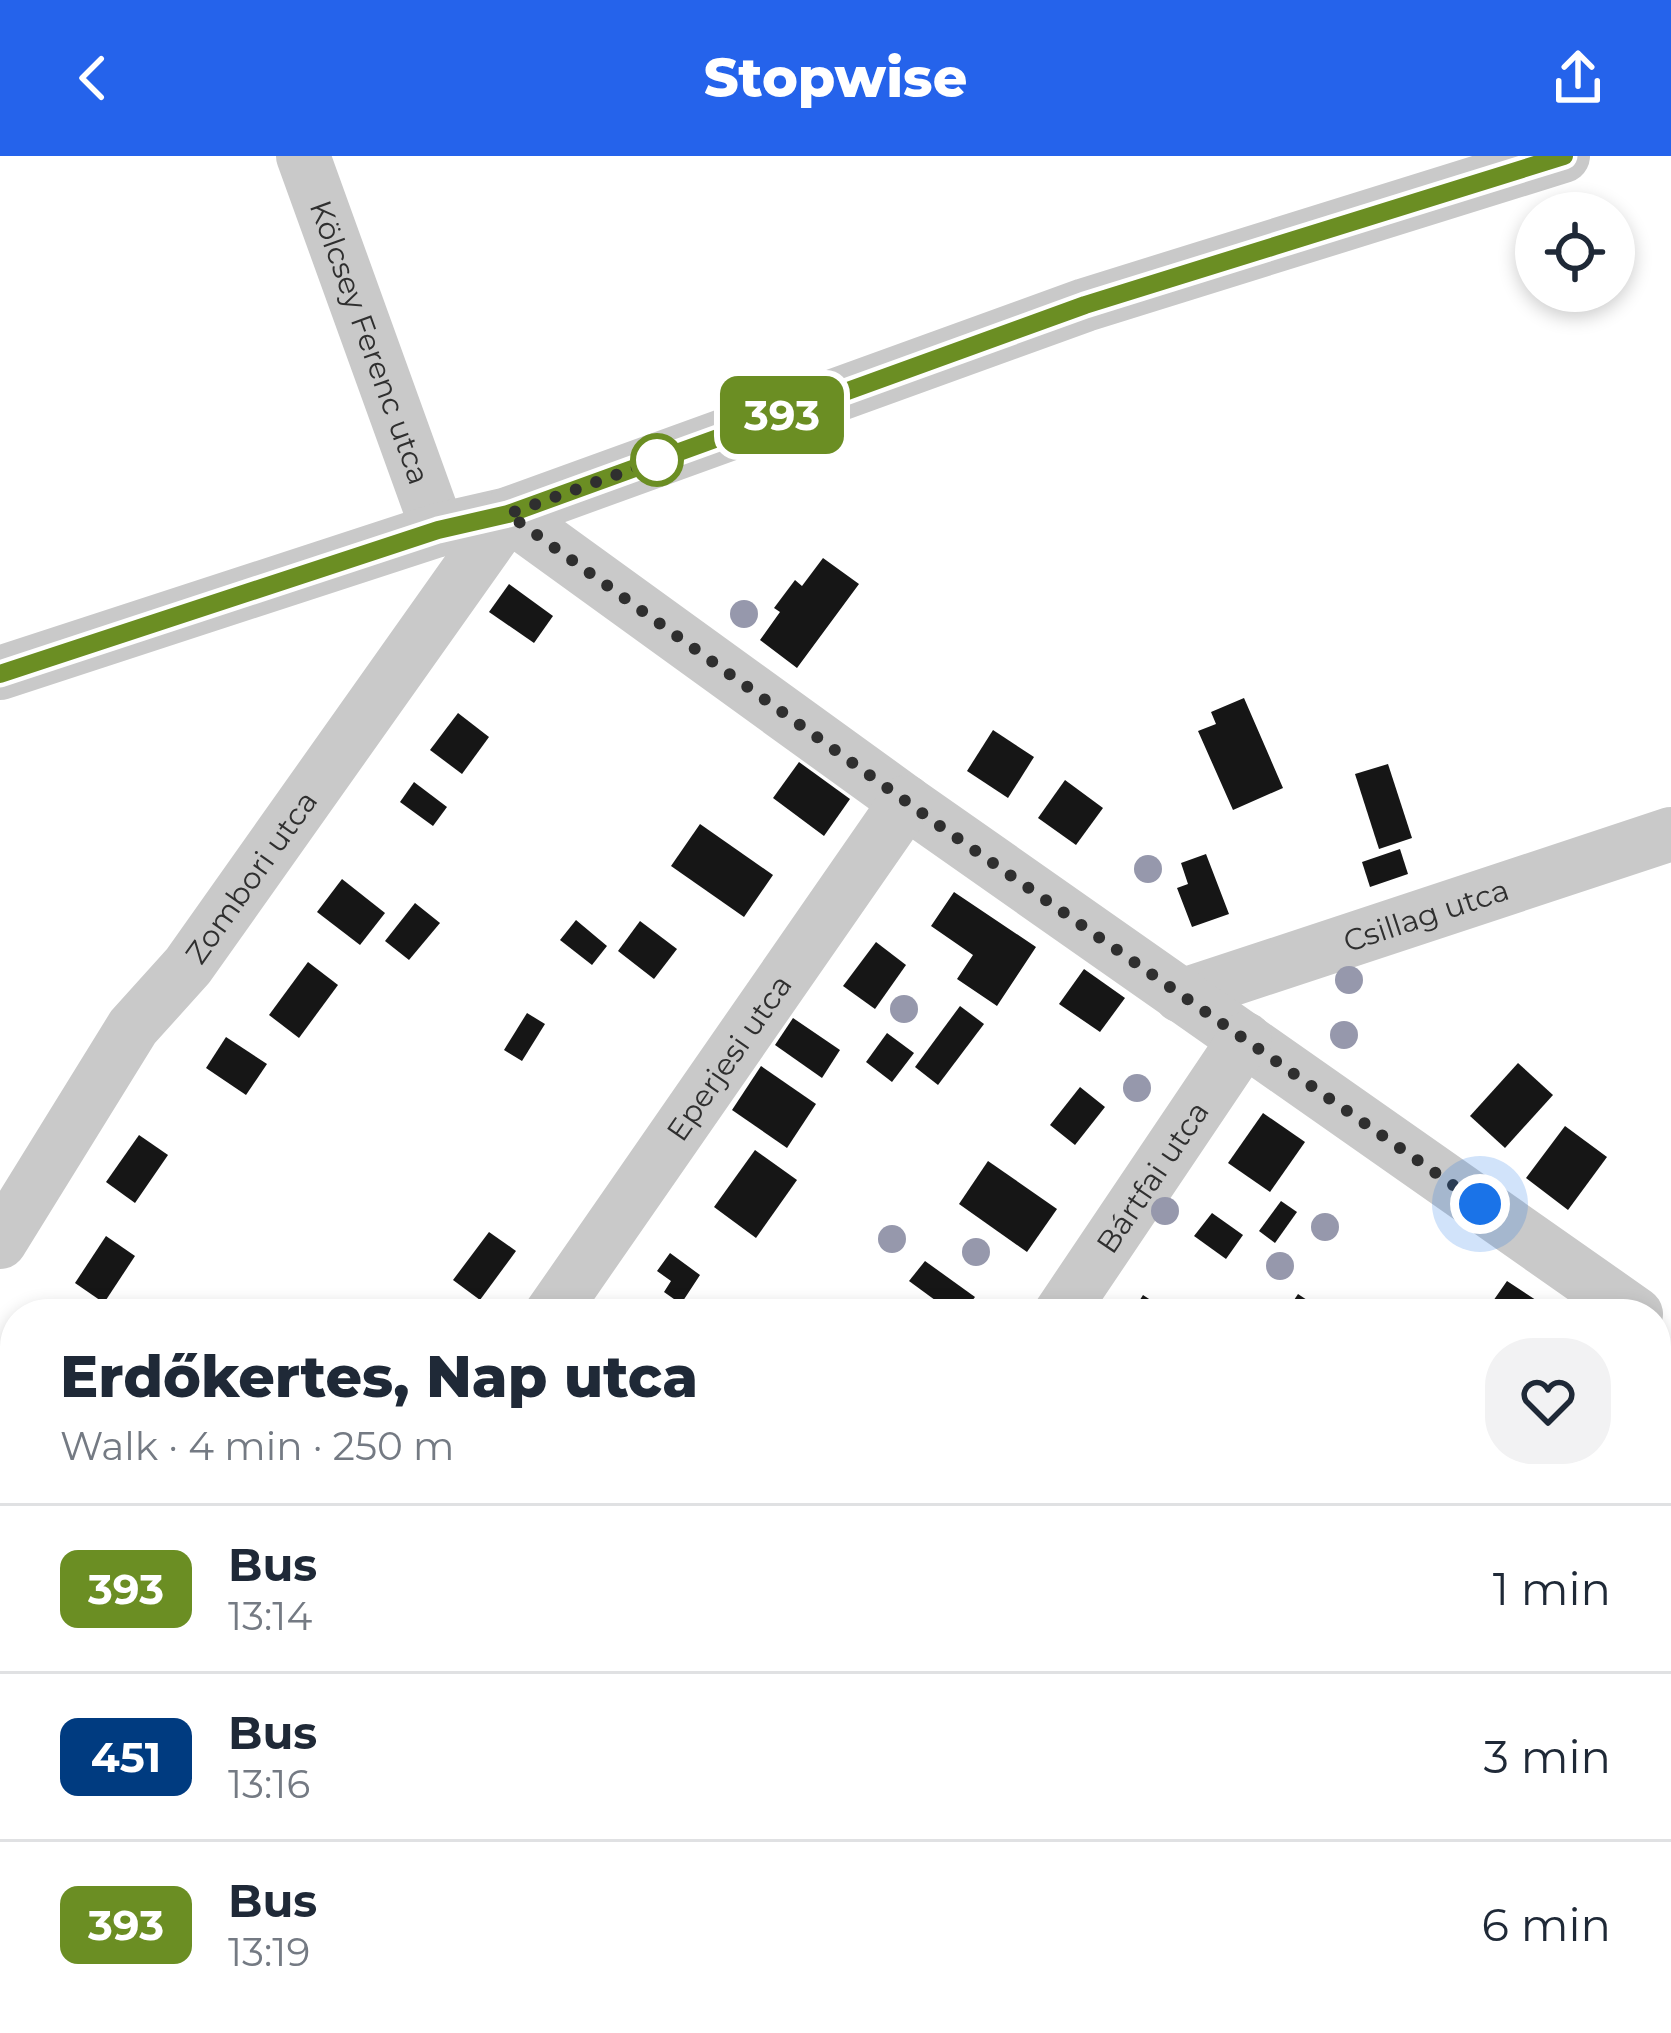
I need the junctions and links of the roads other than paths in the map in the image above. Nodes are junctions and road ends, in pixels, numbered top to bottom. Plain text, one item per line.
1 (303, 156) edge
2 (1547, 159) edge
3 (508, 514) junction
4 (438, 530) junction
5 (0, 674) edge
6 (906, 802) junction
7 (1671, 834) edge
8 (1181, 996) junction
9 (1245, 1039) junction
10 (0, 1242) edge
11 (561, 1299) edge
12 (1070, 1299) edge
13 (1615, 1299) edge

1 - 4 street, Kölcsey Ferenc utca
2 - 3 street
3 - 4 street
3 - 6 street
3 - 10 street, Zombori utca
4 - 5 street
6 - 8 street
6 - 11 street, Eperjesi utca
7 - 8 street, Csillag utca
8 - 9 street
9 - 12 street, Bártfai utca
9 - 13 street

